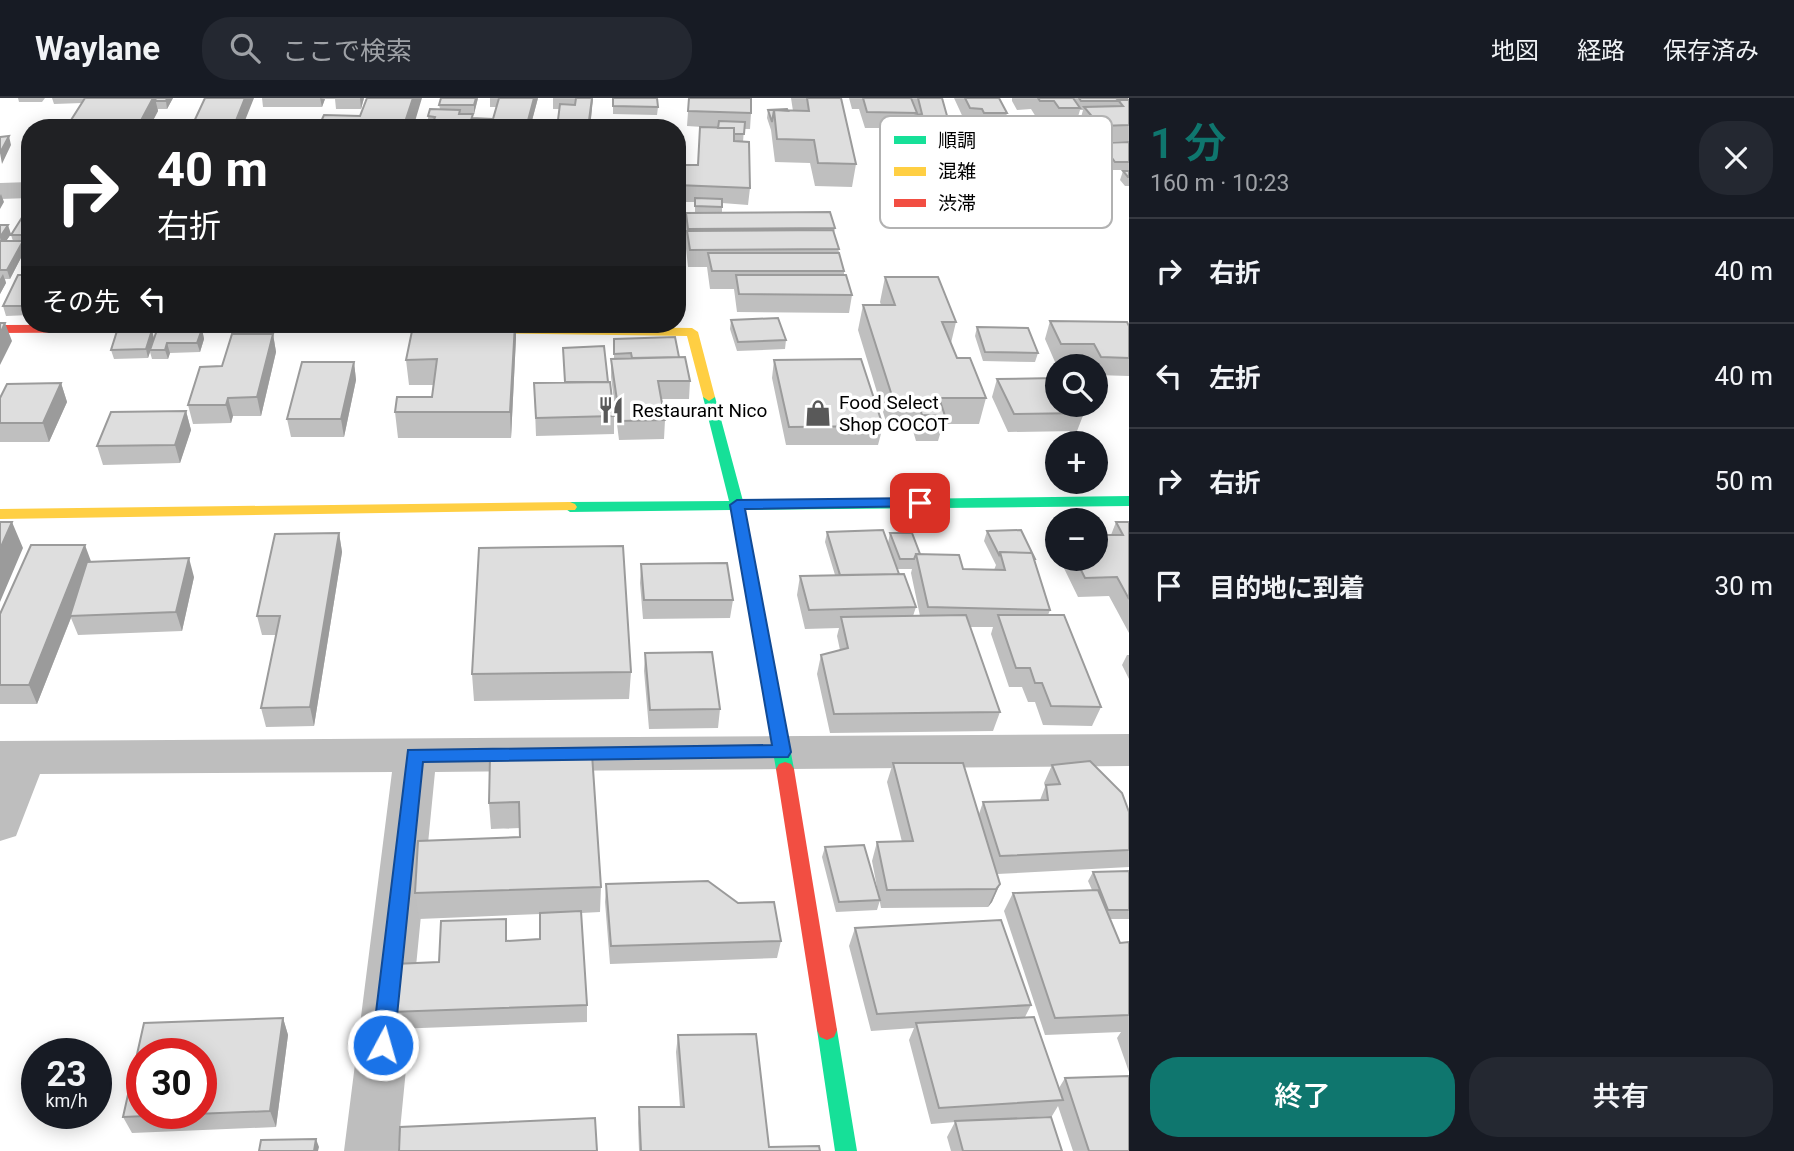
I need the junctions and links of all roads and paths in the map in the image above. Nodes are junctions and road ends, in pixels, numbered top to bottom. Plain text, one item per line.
1 (21, 190) edge
2 (0, 191) edge
3 (0, 329) edge
4 (21, 329) edge
5 (686, 332) edge
6 (1129, 501) edge
7 (737, 505) junction
8 (0, 513) edge
9 (782, 752) junction
10 (1128, 752) edge
11 (415, 755) junction
12 (12, 758) edge
13 (0, 823) edge
14 (371, 1151) edge
15 (846, 1151) edge

1 - 2 street
3 - 4 street
5 - 7 street
6 - 7 street
7 - 8 street
7 - 9 street
9 - 10 street
9 - 11 street
9 - 15 street
11 - 12 street
11 - 14 street
12 - 13 street

